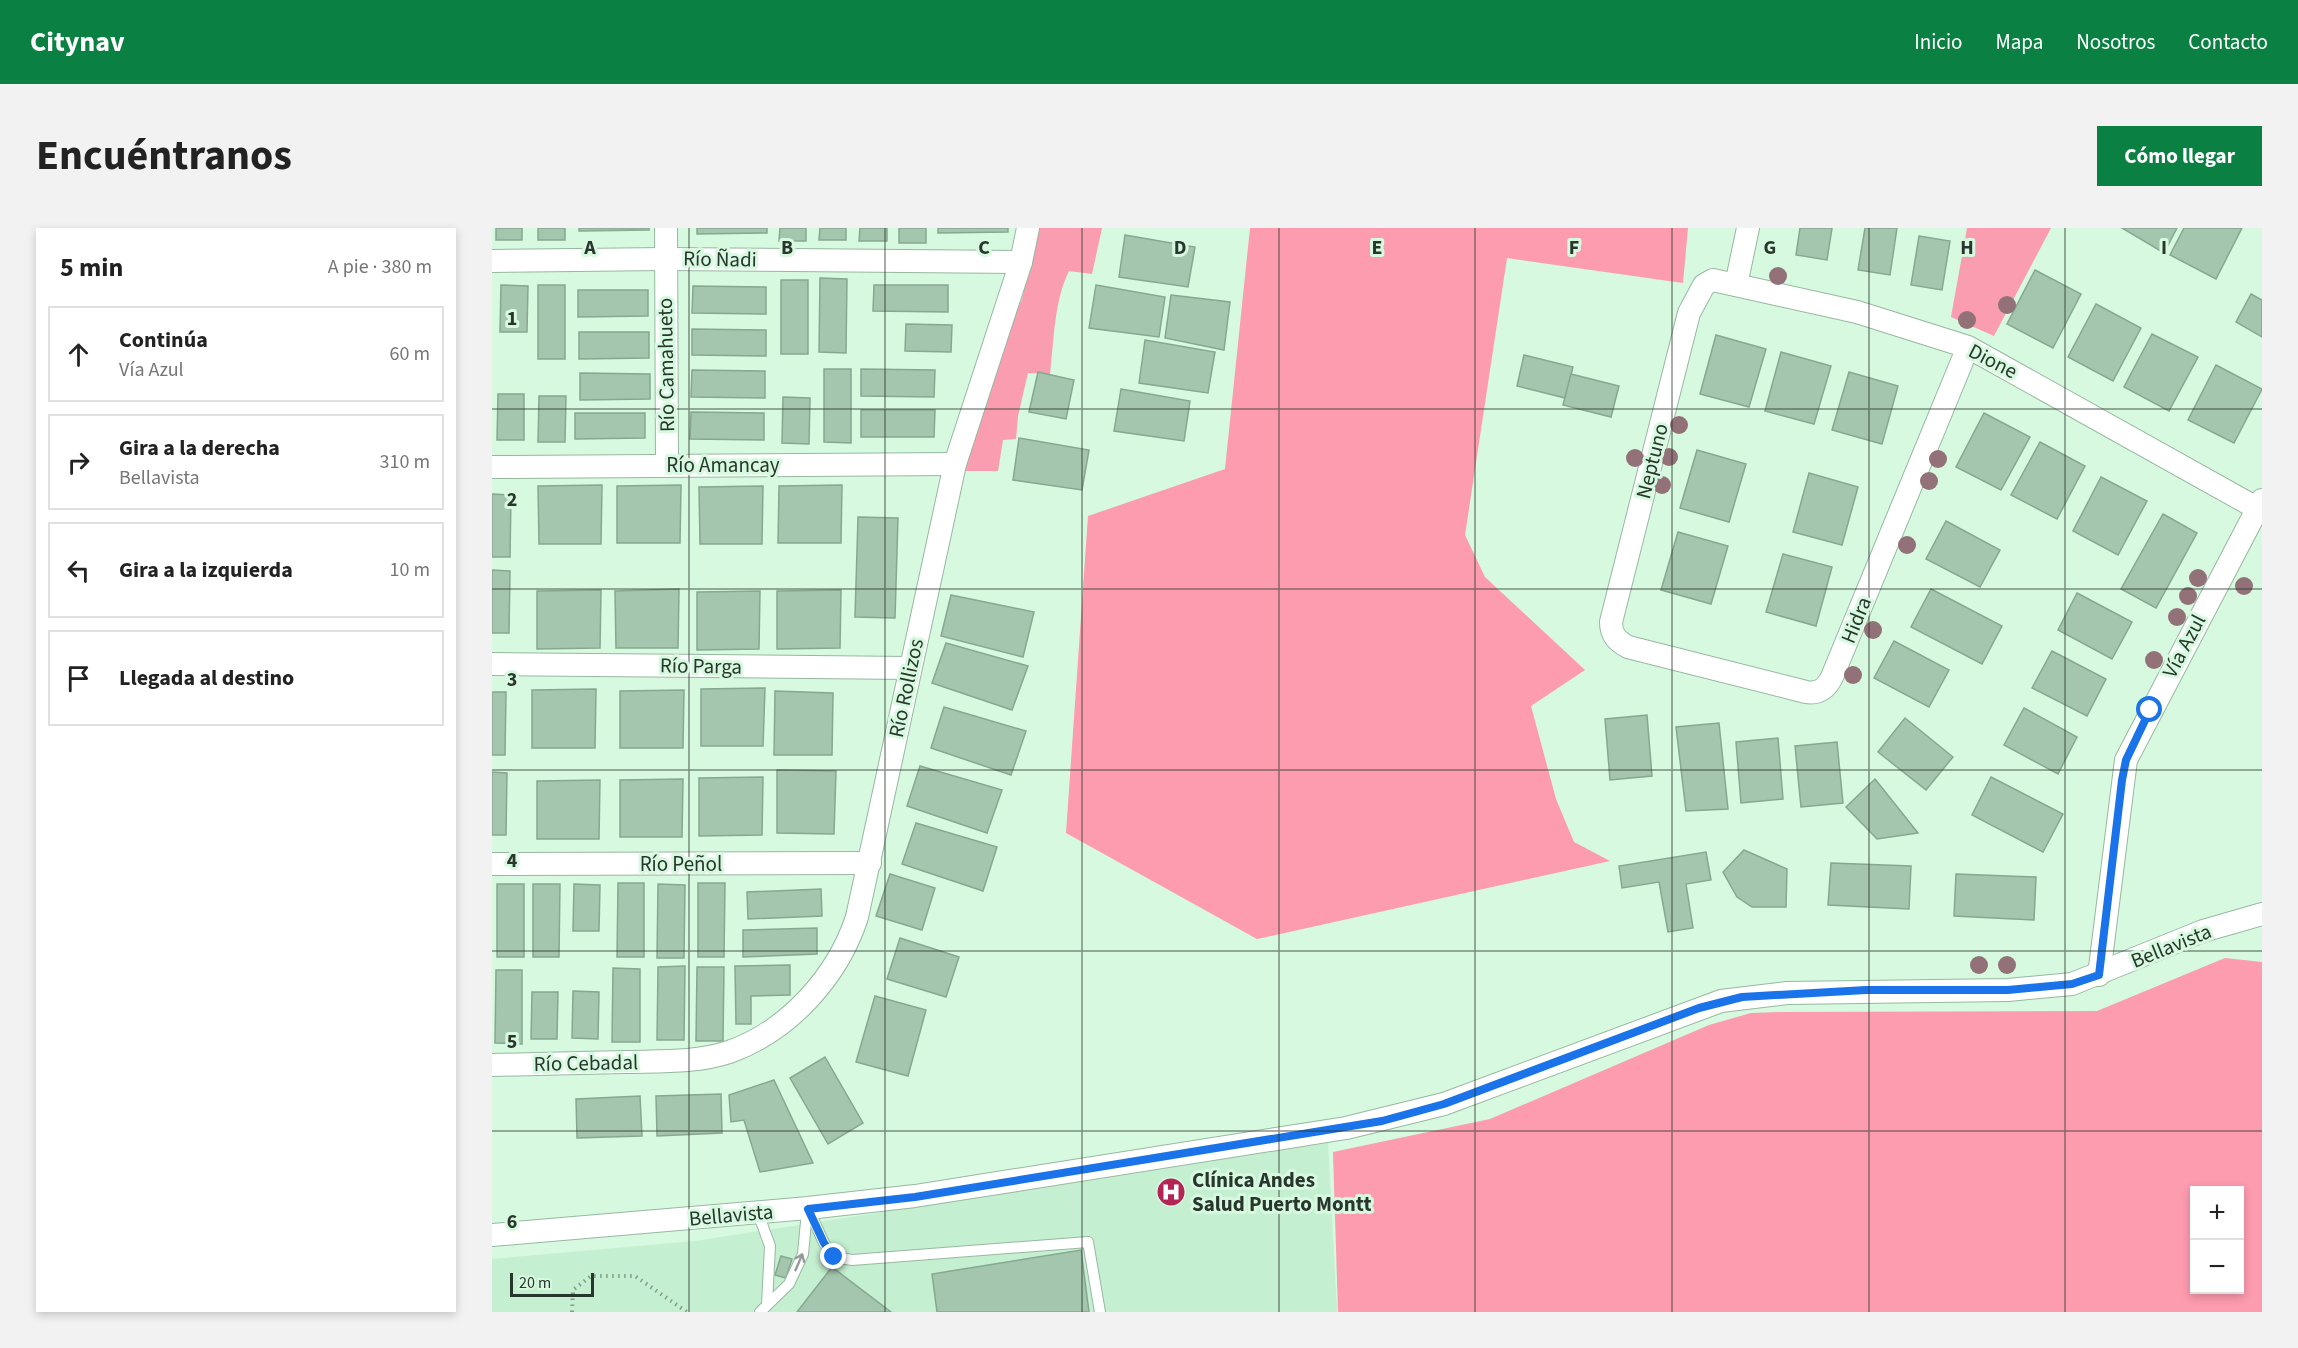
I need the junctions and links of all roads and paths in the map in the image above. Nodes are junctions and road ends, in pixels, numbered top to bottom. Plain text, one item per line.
1 (666, 228) edge
2 (1028, 228) edge
3 (1748, 228) edge
4 (665, 259) junction
5 (492, 261) edge
6 (1021, 262) junction
7 (1704, 285) joint
8 (1736, 285) junction
9 (1968, 347) junction
10 (667, 465) junction
11 (955, 465) junction
12 (492, 467) edge
13 (2260, 506) edge
14 (1616, 638) joint
15 (492, 664) edge
16 (909, 668) junction
17 (492, 864) edge
18 (870, 864) junction
19 (2262, 914) edge
20 (2099, 975) junction
21 (681, 1061) joint
22 (492, 1065) edge
23 (808, 1209) junction
24 (758, 1213) junction
25 (492, 1235) edge
26 (764, 1308) edge
27 (572, 1312) edge
28 (687, 1312) edge
29 (1100, 1312) edge

1 - 4 street, Río Camahueto
2 - 6 street, Río Rollizos
3 - 8 street
4 - 5 street, Río Ñadi
4 - 6 street, Río Ñadi
4 - 10 street, Río Camahueto
6 - 11 street, Río Rollizos
7 - 8 street, Dione
7 - 14 street, Neptuno
8 - 9 street, Dione
9 - 13 street, Dione
9 - 14 street, Hidra
10 - 11 street, Río Amancay
10 - 12 street, Río Amancay
11 - 16 street, Río Rollizos
13 - 20 street, Vía Azul
15 - 16 street, Río Parga
16 - 18 street, Río Rollizos
17 - 18 street, Río Peñol
18 - 21 street, Río Rollizos
19 - 20 street, Bellavista
20 - 23 street, Bellavista
21 - 22 street, Río Cebadal
23 - 24 street, Bellavista
26 -> 23 lane
23 - 29 lane
24 - 25 street, Bellavista
24 - 26 lane
27 - 28 path

